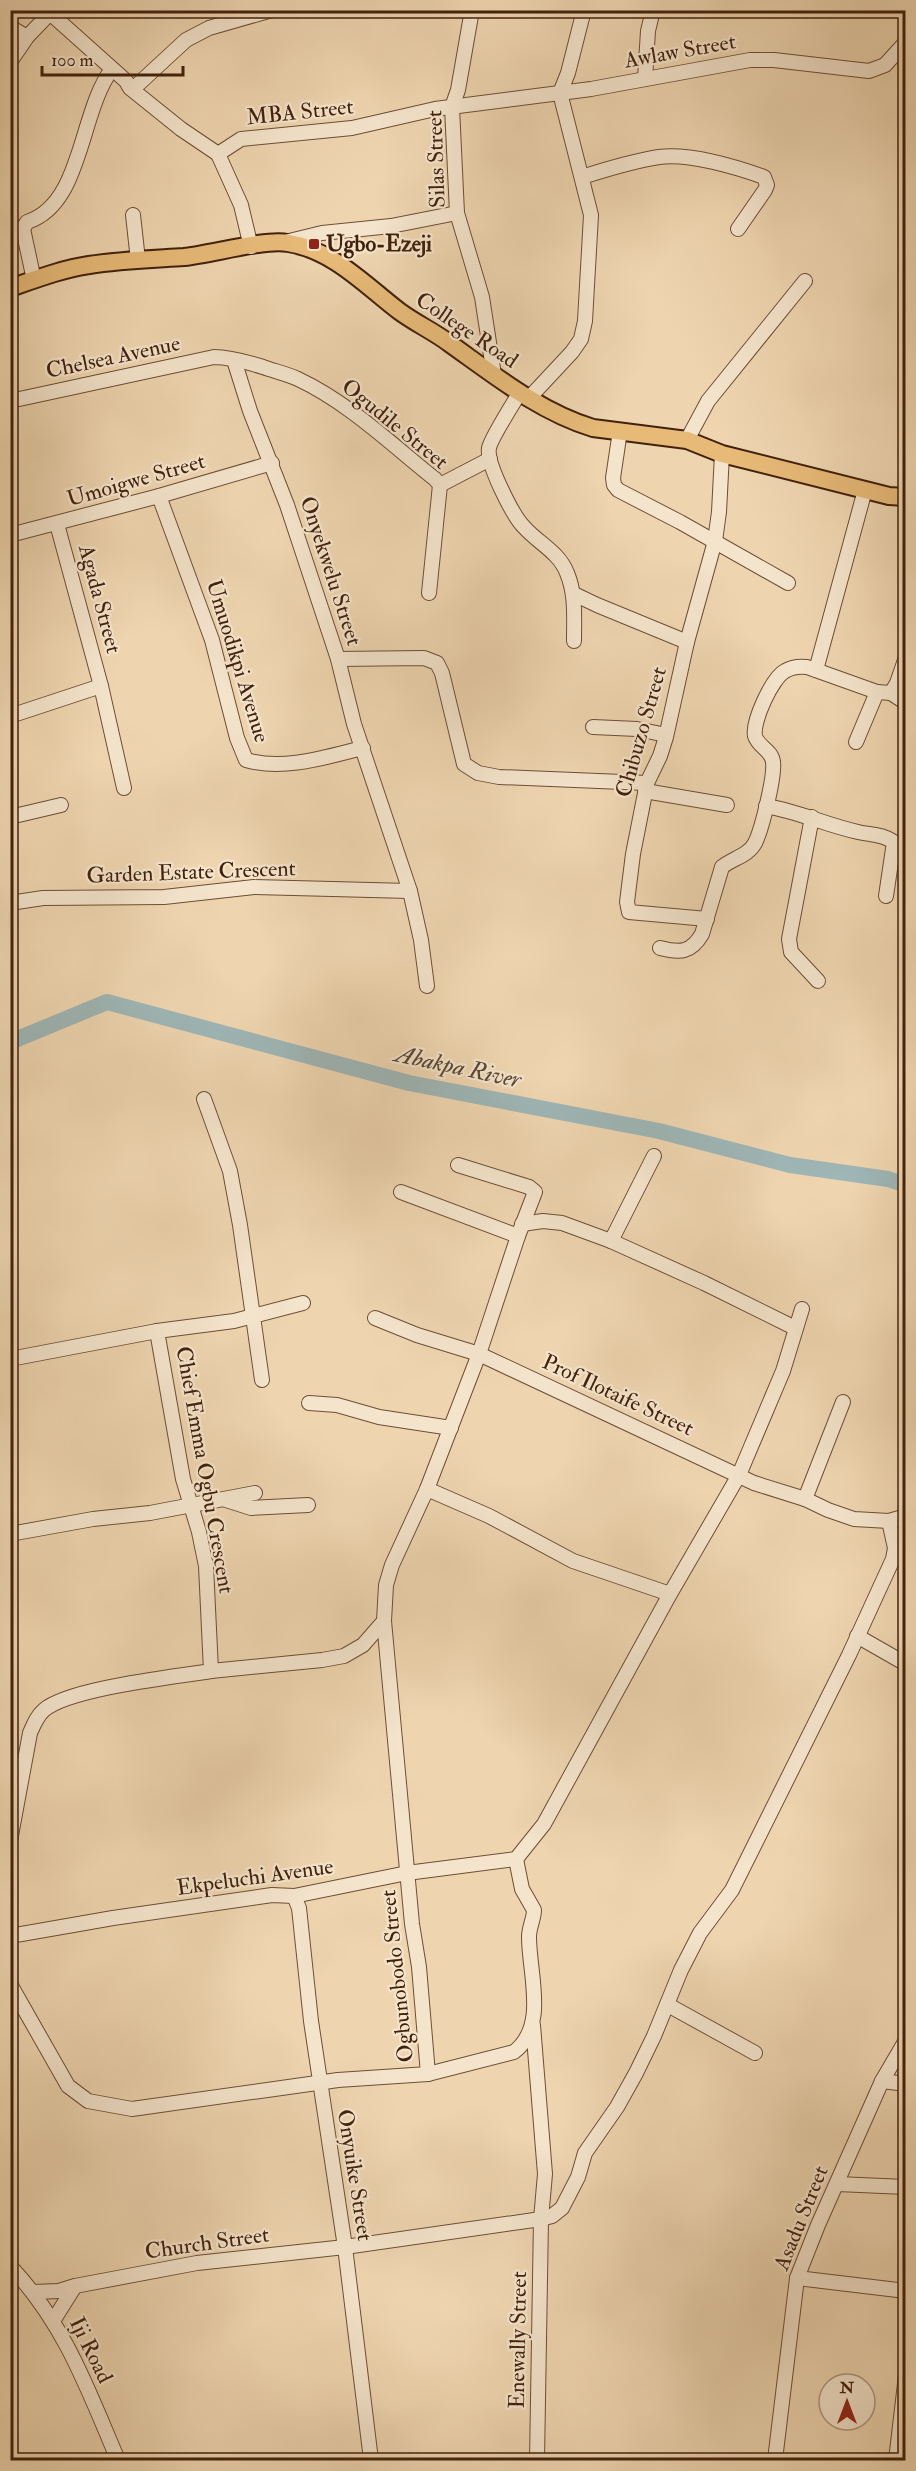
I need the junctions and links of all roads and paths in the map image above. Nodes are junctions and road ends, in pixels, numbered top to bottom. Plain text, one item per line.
1 (272, 10) edge
2 (472, 10) edge
3 (585, 10) edge
4 (653, 10) edge
5 (52, 12) edge
6 (10, 27) edge
7 (27, 37) junction
8 (906, 42) edge
9 (10, 62) edge
10 (112, 69) junction
11 (645, 79) junction
12 (133, 89) junction
13 (560, 93) junction
14 (452, 106) junction
15 (218, 154) junction
16 (582, 177) junction
17 (457, 213) junction
18 (133, 215) dead end
19 (738, 229) dead end
20 (285, 242) junction
21 (250, 247) junction
22 (138, 260) junction
23 (34, 280) junction
24 (805, 281) dead end
25 (10, 288) edge
26 (229, 359) junction
27 (494, 375) junction
28 (525, 395) junction
29 (10, 400) edge
30 (620, 431) junction
31 (687, 440) junction
32 (723, 454) junction
33 (490, 459) junction
34 (272, 463) junction
35 (440, 485) junction
36 (865, 490) junction
37 (159, 496) junction
38 (906, 497) edge
39 (57, 524) junction
40 (10, 535) edge
41 (715, 541) junction
42 (788, 583) dead end
43 (429, 593) dead end
44 (573, 594) junction
45 (573, 640) dead end
46 (687, 642) junction
47 (906, 657) edge
48 (338, 659) junction
49 (816, 670) junction
50 (101, 686) junction
51 (884, 692) junction
52 (906, 703) edge
53 (10, 716) edge
54 (593, 727) dead end
55 (666, 735) junction
56 (856, 742) dead end
57 (363, 748) junction
58 (646, 787) junction
59 (124, 788) dead end
60 (61, 805) dead end
61 (727, 805) dead end
62 (766, 806) junction
63 (10, 817) edge
64 (812, 817) junction
65 (410, 891) junction
66 (886, 896) dead end
67 (10, 903) edge
68 (707, 919) junction
69 (660, 948) dead end
70 (818, 981) dead end
71 (427, 986) dead end
72 (204, 1099) dead end
73 (654, 1156) dead end
74 (458, 1164) dead end
75 (401, 1192) dead end
76 (520, 1230) junction
77 (611, 1241) junction
78 (303, 1304) dead end
79 (802, 1309) dead end
80 (251, 1316) junction
81 (375, 1318) dead end
82 (795, 1328) junction
83 (157, 1331) junction
84 (479, 1354) junction
85 (10, 1359) edge
86 (262, 1380) dead end
87 (843, 1402) dead end
88 (309, 1403) dead end
89 (451, 1428) junction
90 (739, 1475) junction
91 (427, 1489) junction
92 (255, 1492) dead end
93 (224, 1499) junction
94 (804, 1499) junction
95 (190, 1505) junction
96 (308, 1505) dead end
97 (906, 1516) edge
98 (889, 1521) junction
99 (10, 1534) edge
100 (670, 1594) junction
101 (384, 1621) junction
102 (857, 1636) junction
103 (906, 1664) edge
104 (212, 1671) junction
105 (10, 1841) edge
106 (510, 1859) junction
107 (407, 1873) junction
108 (294, 1896) junction
109 (10, 1936) edge
110 (10, 1984) edge
111 (668, 2005) junction
112 (533, 2024) junction
113 (906, 2040) edge
114 (755, 2053) dead end
115 (428, 2074) junction
116 (882, 2081) junction
117 (320, 2084) junction
118 (906, 2084) edge
119 (837, 2184) junction
120 (906, 2187) edge
121 (541, 2219) junction
122 (345, 2247) junction
123 (10, 2266) edge
124 (797, 2278) junction
125 (75, 2286) junction
126 (906, 2291) edge
127 (33, 2292) junction
128 (53, 2321) junction
129 (906, 2375) edge
130 (118, 2460) edge
131 (370, 2460) edge
132 (537, 2460) edge
133 (775, 2460) edge
134 (896, 2460) edge

1 - 12 street
2 - 14 street, Silas Street
3 - 13 street
4 - 11 street
5 - 7 street
5 - 10 street
6 - 7 street
7 - 9 street
8 - 11 street, Awlaw Street
10 - 12 street
10 - 23 street
11 - 13 street, Awlaw Street
12 - 15 street
13 - 14 street, Awlaw Street
13 - 16 street
14 - 15 street, MBA Street
14 - 17 street, Silas Street
15 - 21 street
16 - 19 street
16 - 28 street
17 - 20 street
17 - 27 street, Silas Street
18 - 22 street
20 - 21 main road, College Road
20 - 27 main road, College Road
21 - 22 main road, College Road
22 - 23 main road, College Road
23 - 25 main road, College Road
24 - 31 street
26 - 29 street, Chelsea Avenue
26 - 34 street, Onyekwelu Street
26 - 35 street, Ogudile Street
27 - 28 main road, College Road
28 - 30 main road, College Road
28 - 33 street
30 - 31 main road, College Road
30 - 41 street
31 - 32 main road, College Road
32 - 36 main road, College Road
32 - 41 street, Chibuzo Street
33 - 35 street
33 - 44 street
34 - 37 street, Umoigwe Street
34 - 48 street, Onyekwelu Street
35 - 43 street, Ogudile Street
36 - 38 main road, College Road
36 - 49 street
37 - 39 street, Umoigwe Street
37 - 57 street, Umuodikpi Avenue
39 - 40 street, Umoigwe Street
39 - 50 street, Agada Street
41 - 42 street
41 - 46 street, Chibuzo Street
44 - 45 street
44 - 46 street
46 - 55 street, Chibuzo Street
47 - 51 street
48 - 57 street, Onyekwelu Street
48 - 58 street
49 - 51 street
49 - 62 street
50 - 53 street
50 - 59 street, Agada Street
51 - 52 street
51 - 56 street
54 - 55 street
55 - 58 street, Chibuzo Street
57 - 65 street, Onyekwelu Street
58 - 61 street
58 - 68 street, Chibuzo Street
60 - 63 street
62 - 64 street
62 - 68 street
64 - 66 street
64 - 70 street
65 - 67 street, Garden Estate Crescent
65 - 71 street, Onyekwelu Street
68 - 69 street
72 - 80 street
73 - 77 street
74 - 76 street, Ogbunobodo Street
75 - 76 street
76 - 77 street
76 - 84 street, Ogbunobodo Street
77 - 82 street
78 - 80 street, Chief Emma Ogbu Crescent
79 - 82 street
80 - 83 street, Chief Emma Ogbu Crescent
80 - 86 street
81 - 84 street, Prof Ilotaife Street
82 - 90 street
83 - 85 street
83 - 95 street, Chief Emma Ogbu Crescent
84 - 89 street, Ogbunobodo Street
84 - 90 street, Prof Ilotaife Street
87 - 94 street
88 - 89 street
89 - 91 street, Ogbunobodo Street
90 - 94 street, Prof Ilotaife Street
90 - 100 street
91 - 100 street
91 - 101 street, Ogbunobodo Street
92 - 93 street
93 - 95 street
93 - 96 street
94 - 98 street, Prof Ilotaife Street
95 - 99 street
95 - 104 street, Chief Emma Ogbu Crescent
97 - 98 street, Prof Ilotaife Street
98 - 102 street
100 - 106 street
101 - 104 street
101 - 107 street, Ogbunobodo Street
102 - 103 street
102 - 111 street
104 - 105 street
106 - 107 street, Ekpeluchi Avenue
106 - 112 street
107 - 108 street, Ekpeluchi Avenue
107 - 115 street, Ogbunobodo Street
108 - 109 street, Ekpeluchi Avenue
108 - 117 street, Onyuike Street
110 - 117 street
111 - 114 street
111 - 121 street
112 - 115 street
112 - 121 street, Enewally Street
113 - 116 street, Asadu Street
115 - 117 street
116 - 118 street
116 - 119 street, Asadu Street
117 - 122 street, Onyuike Street
119 - 120 street
119 - 124 street, Asadu Street
121 - 122 street, Church Street
121 - 132 street, Enewally Street
122 - 125 street, Church Street
122 - 131 street, Onyuike Street
123 - 127 street, Iji Road
124 - 126 street
124 - 133 street, Asadu Street
125 - 127 street, Church Street
125 - 128 street
127 - 128 street, Iji Road
128 - 130 street, Iji Road
129 - 134 street

